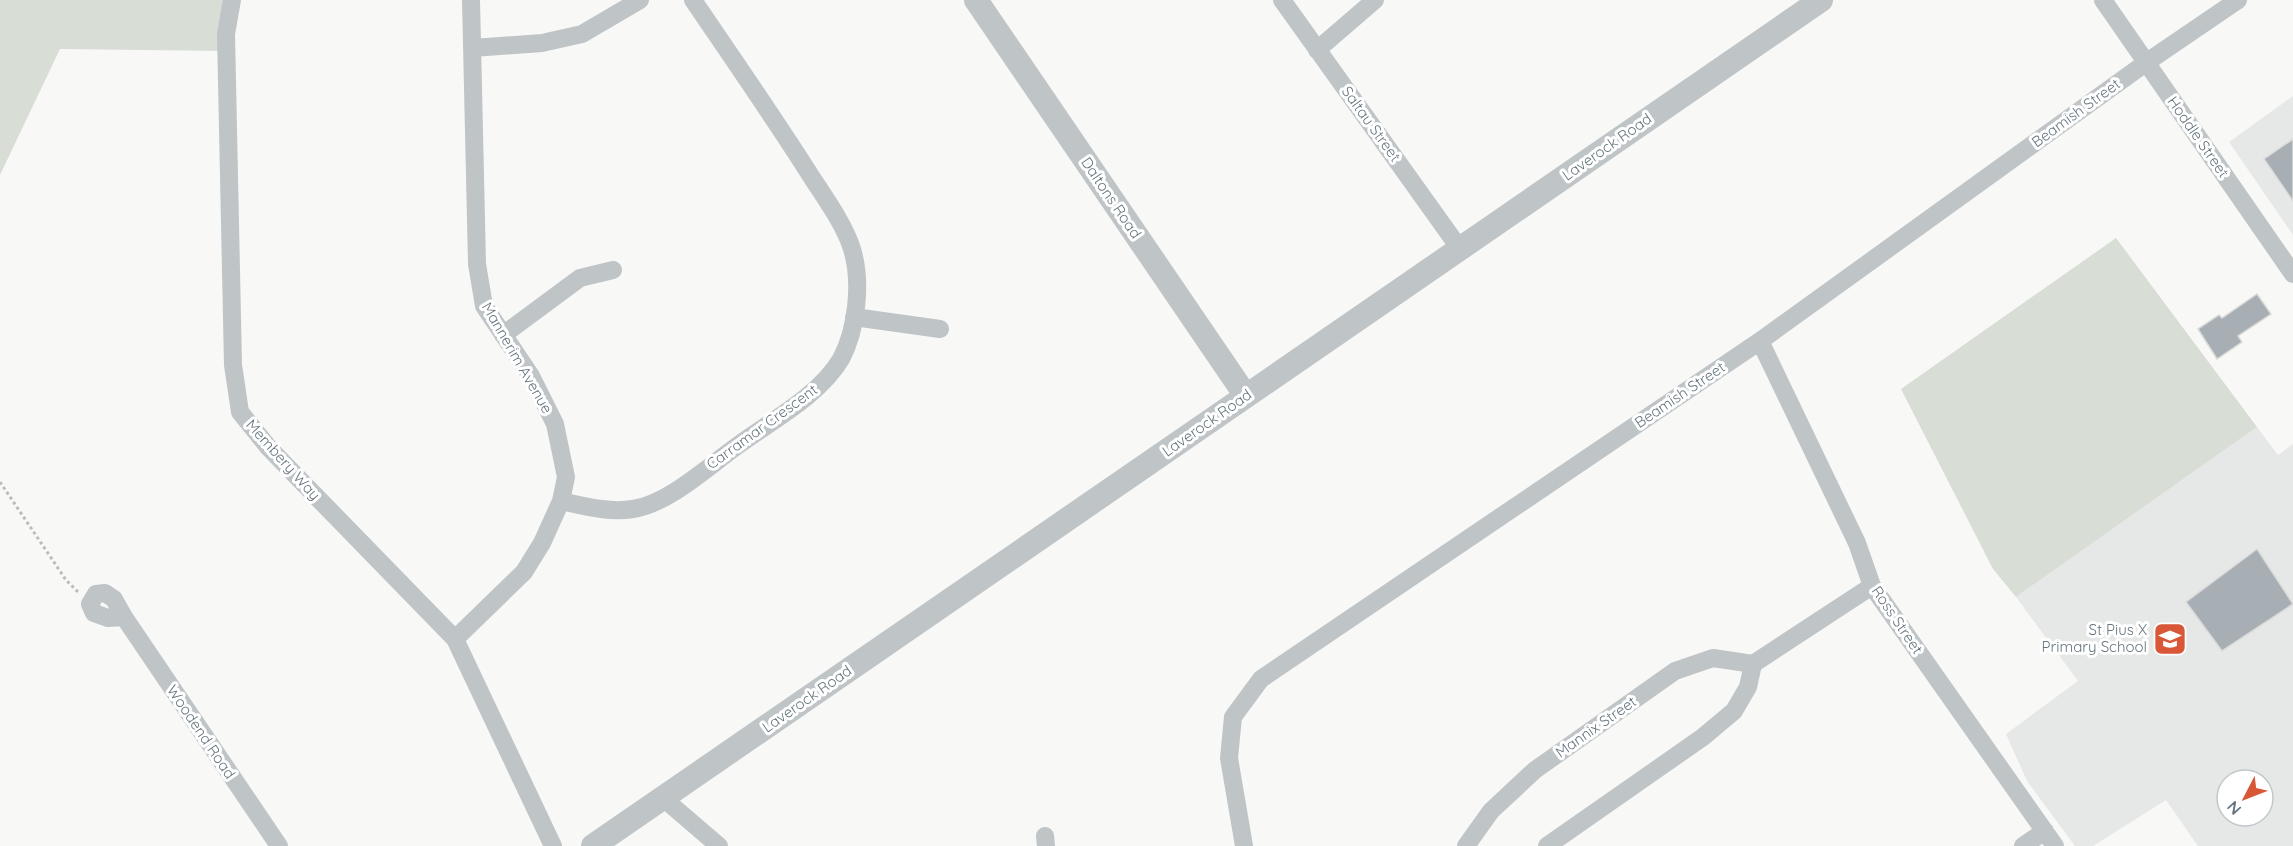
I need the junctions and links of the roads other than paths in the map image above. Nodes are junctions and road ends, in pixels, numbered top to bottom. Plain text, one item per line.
1 (232, 0) edge
2 (471, 0) edge
3 (640, 0) edge
4 (693, 0) edge
5 (976, 0) edge
6 (1282, 0) edge
7 (1375, 0) edge
8 (1821, 0) edge
9 (2103, 0) edge
10 (2238, 0) edge
11 (472, 48) junction
12 (1317, 50) junction
13 (2146, 62) junction
14 (1460, 249) junction
15 (613, 270) dead end
16 (2293, 274) edge
17 (854, 317) junction
18 (940, 329) dead end
19 (503, 335) junction
20 (1760, 340) junction
21 (1246, 396) junction
22 (561, 501) junction
23 (1872, 586) junction
24 (90, 604) road end
25 (455, 639) junction
26 (1753, 664) junction
27 (663, 798) junction
28 (2050, 839) edge
29 (279, 846) edge
30 (553, 846) edge
31 (593, 846) edge
32 (719, 846) edge
33 (1244, 846) edge
34 (1466, 846) edge
35 (1547, 846) edge
36 (2023, 846) edge

1 - 25 street, Membery Way
2 - 11 street, Mannerim Avenue
3 - 11 street
4 - 17 street, Carramar Crescent
5 - 21 street, Daltons Road
6 - 12 street, Saltau Street
7 - 12 street
8 - 14 street, Laverock Road
9 - 13 street, Hoddle Street
10 - 13 street, Beamish Street
11 - 19 street, Mannerim Avenue
12 - 14 street, Saltau Street
13 - 16 street, Hoddle Street
13 - 20 street, Beamish Street
14 - 21 street, Laverock Road
15 - 19 street
17 - 18 street
17 - 22 street, Carramar Crescent
19 - 22 street, Mannerim Avenue
20 - 23 street, Ross Street
20 - 33 street, Beamish Street
21 - 27 street, Laverock Road
22 - 25 street, Mannerim Avenue
23 - 26 street
23 - 28 street, Ross Street
24 - 29 street, Woodend Road
25 - 30 street, Membery Way
26 - 34 street, Mannix Street
26 - 35 street
27 - 31 street, Laverock Road
27 - 32 street
28 - 36 street

